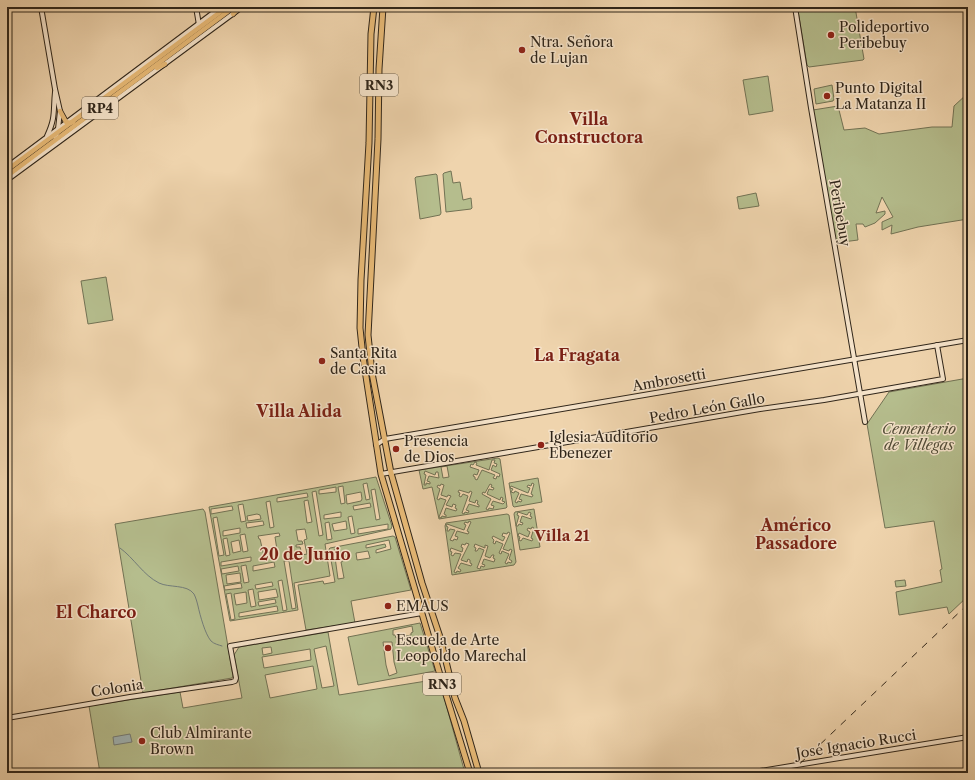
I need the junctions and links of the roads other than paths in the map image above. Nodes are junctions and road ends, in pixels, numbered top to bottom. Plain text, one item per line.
1 (41, 7) edge
2 (196, 7) edge
3 (221, 7) edge
4 (227, 7) edge
5 (234, 7) edge
6 (240, 7) edge
7 (374, 7) edge
8 (383, 7) edge
9 (796, 7) edge
10 (233, 14) joint
11 (200, 30) junction
12 (158, 55) junction
13 (166, 64) junction
14 (143, 75) junction
15 (133, 77) junction
16 (55, 90) junction
17 (125, 93) junction
18 (108, 101) junction
19 (60, 111) junction
20 (74, 121) junction
21 (67, 122) junction
22 (58, 129) junction
23 (56, 136) junction
24 (46, 138) junction
25 (55, 141) junction
26 (40, 146) junction
27 (7, 167) edge
28 (7, 176) edge
29 (968, 340) edge
30 (937, 345) junction
31 (854, 360) junction
32 (860, 394) junction
33 (865, 422) dead end
34 (385, 438) junction
35 (376, 445) junction
36 (391, 473) junction
37 (381, 474) junction
38 (422, 613) junction
39 (434, 618) junction
40 (424, 621) junction
41 (450, 672) junction
42 (440, 675) junction
43 (7, 718) edge
44 (968, 737) edge
45 (779, 768) junction
46 (470, 773) edge
47 (479, 773) edge
48 (748, 773) edge
49 (774, 773) edge

1 - 16 street
2 - 11 street
3 - 11 street
4 - 11 main road, RP4
5 - 11 main road, RP4
6 - 10 main road
7 - 35 highway, RN3
8 - 34 highway, RN3
9 - 31 street, Peribebuy
10 - 11 street
11 - 12 street
11 - 13 street
11 - 14 main road, RP4
11 - 15 main road, RP4
12 - 15 main road
12 - 21 street
13 - 14 main road
13 - 17 street
14 - 17 main road
14 - 18 main road, RP4
15 - 20 main road, RP4
16 - 19 street
16 - 24 street
17 - 18 main road
17 - 28 street
18 - 25 main road, RP4
19 - 21 main road
19 - 22 street
20 - 21 main road
20 - 23 main road, RP4
21 - 22 street
22 - 23 street
22 - 24 street
23 - 25 street
23 - 26 main road, RP4
24 - 26 main road
24 - 27 street
25 - 28 main road, RP4
26 - 28 main road, RP4
29 - 30 street, Ambrosetti
30 - 31 street, Ambrosetti
30 - 32 street, Pedro León Gallo
31 - 32 street, Peribebuy
31 - 34 street, Ambrosetti
32 - 33 street, Peribebuy
32 - 36 street, Pedro León Gallo
34 - 35 street, Ambrosetti
34 - 36 highway, RN3
35 - 37 highway, RN3
36 - 37 street, Pedro León Gallo
36 - 39 highway, RN3
37 - 38 highway, RN3
38 - 40 highway, RN3
38 - 43 street, Colonia
39 - 40 highway
39 - 41 highway, RN3
40 - 42 highway, RN3
41 - 42 main road
41 - 47 highway, RN3
42 - 46 highway, RN3
44 - 45 street, José Ignacio Rucci
45 - 48 street, José Ignacio Rucci
45 - 49 street

